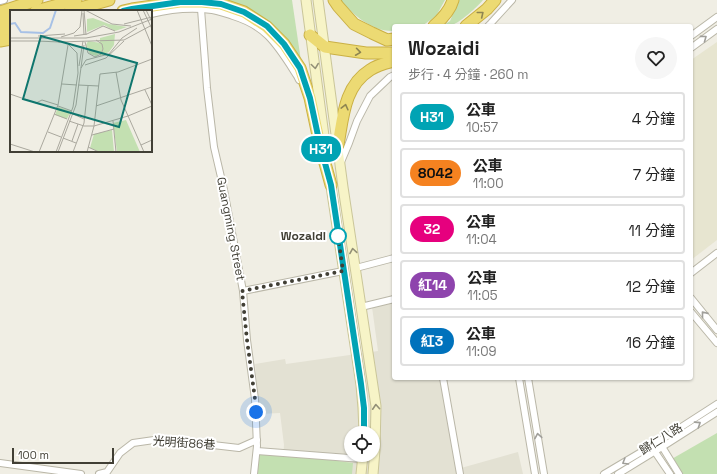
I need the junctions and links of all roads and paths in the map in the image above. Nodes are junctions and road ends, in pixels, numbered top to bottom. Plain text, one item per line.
1 (4, 0) edge
2 (37, 0) edge
3 (76, 0) edge
4 (109, 0) edge
5 (164, 0) edge
6 (306, 0) edge
7 (318, 0) edge
8 (334, 0) edge
9 (453, 0) edge
10 (495, 0) edge
11 (512, 0) edge
12 (0, 1) edge
13 (201, 9) junction
14 (40, 10) edge
15 (74, 10) edge
16 (128, 10) edge
17 (0, 12) edge
18 (152, 14) edge
19 (717, 17) edge
20 (10, 18) edge
21 (0, 21) edge
22 (436, 24) edge
23 (468, 24) edge
24 (490, 24) edge
25 (10, 28) edge
26 (717, 29) edge
27 (0, 31) edge
28 (310, 35) junction
29 (693, 35) edge
30 (392, 39) edge
31 (10, 40) edge
32 (0, 42) edge
33 (325, 47) junction
34 (693, 47) edge
35 (392, 53) edge
36 (392, 62) edge
37 (392, 76) edge
38 (314, 119) junction
39 (338, 145) junction
40 (340, 164) junction
41 (331, 185) junction
42 (717, 252) edge
43 (392, 259) edge
44 (356, 268) junction
45 (343, 271) junction
46 (693, 271) edge
47 (242, 291) junction
48 (392, 299) edge
49 (693, 300) edge
50 (361, 307) junction
51 (693, 314) edge
52 (717, 330) edge
53 (717, 343) edge
54 (443, 380) edge
55 (519, 380) edge
56 (528, 380) edge
57 (717, 404) edge
58 (717, 412) edge
59 (364, 426) edge
60 (257, 440) junction
61 (658, 442) junction
62 (651, 446) junction
63 (662, 447) junction
64 (257, 451) junction
65 (655, 452) junction
66 (344, 456) edge
67 (362, 462) edge
68 (0, 463) edge
69 (81, 474) edge
70 (99, 474) edge
71 (254, 474) edge
72 (361, 474) edge
73 (373, 474) edge
74 (460, 474) edge
75 (535, 474) edge
76 (544, 474) edge
77 (604, 474) edge
78 (618, 474) edge
79 (670, 474) edge
80 (679, 474) edge

1 - 12 street
2 - 17 highway
3 - 14 highway
4 - 15 highway
5 - 16 highway
6 - 28 street
7 - 33 street
8 - 30 highway
9 - 22 highway
23 -> 10 highway
11 - 24 street
13 - 18 street
13 - 38 street
13 - 47 street, Guangming Street
16 - 38 highway
19 - 29 street
20 - 21 highway
25 - 27 highway
34 -> 26 street
28 - 33 highway
28 -> 41 street
31 - 32 highway
33 -> 35 highway
33 - 39 street
39 -> 36 highway
37 - 40 street
38 - 41 highway
39 - 40 street
44 -> 40 street
41 - 45 street
42 - 46 street
43 - 44 street
44 - 50 street
45 - 47 street
45 - 59 street
47 - 60 street, Guangming Street
48 - 50 street
52 -> 49 street
73 -> 50 street
51 - 53 street
54 - 74 street
55 - 75 street
76 -> 56 street
57 - 61 street, 歸仁八路
63 -> 58 street, 歸仁八路
60 - 64 street, Guangming Street
60 - 70 street, 光明街86巷
61 - 62 street, 歸仁八路
61 - 63 street
62 - 65 street
62 -> 77 street, 歸仁八路
63 - 65 street, 歸仁八路
63 - 80 street
64 - 66 street
64 - 71 street, Guangming Street
65 - 78 street, 歸仁八路
65 - 79 street
67 - 72 street
68 - 69 street

